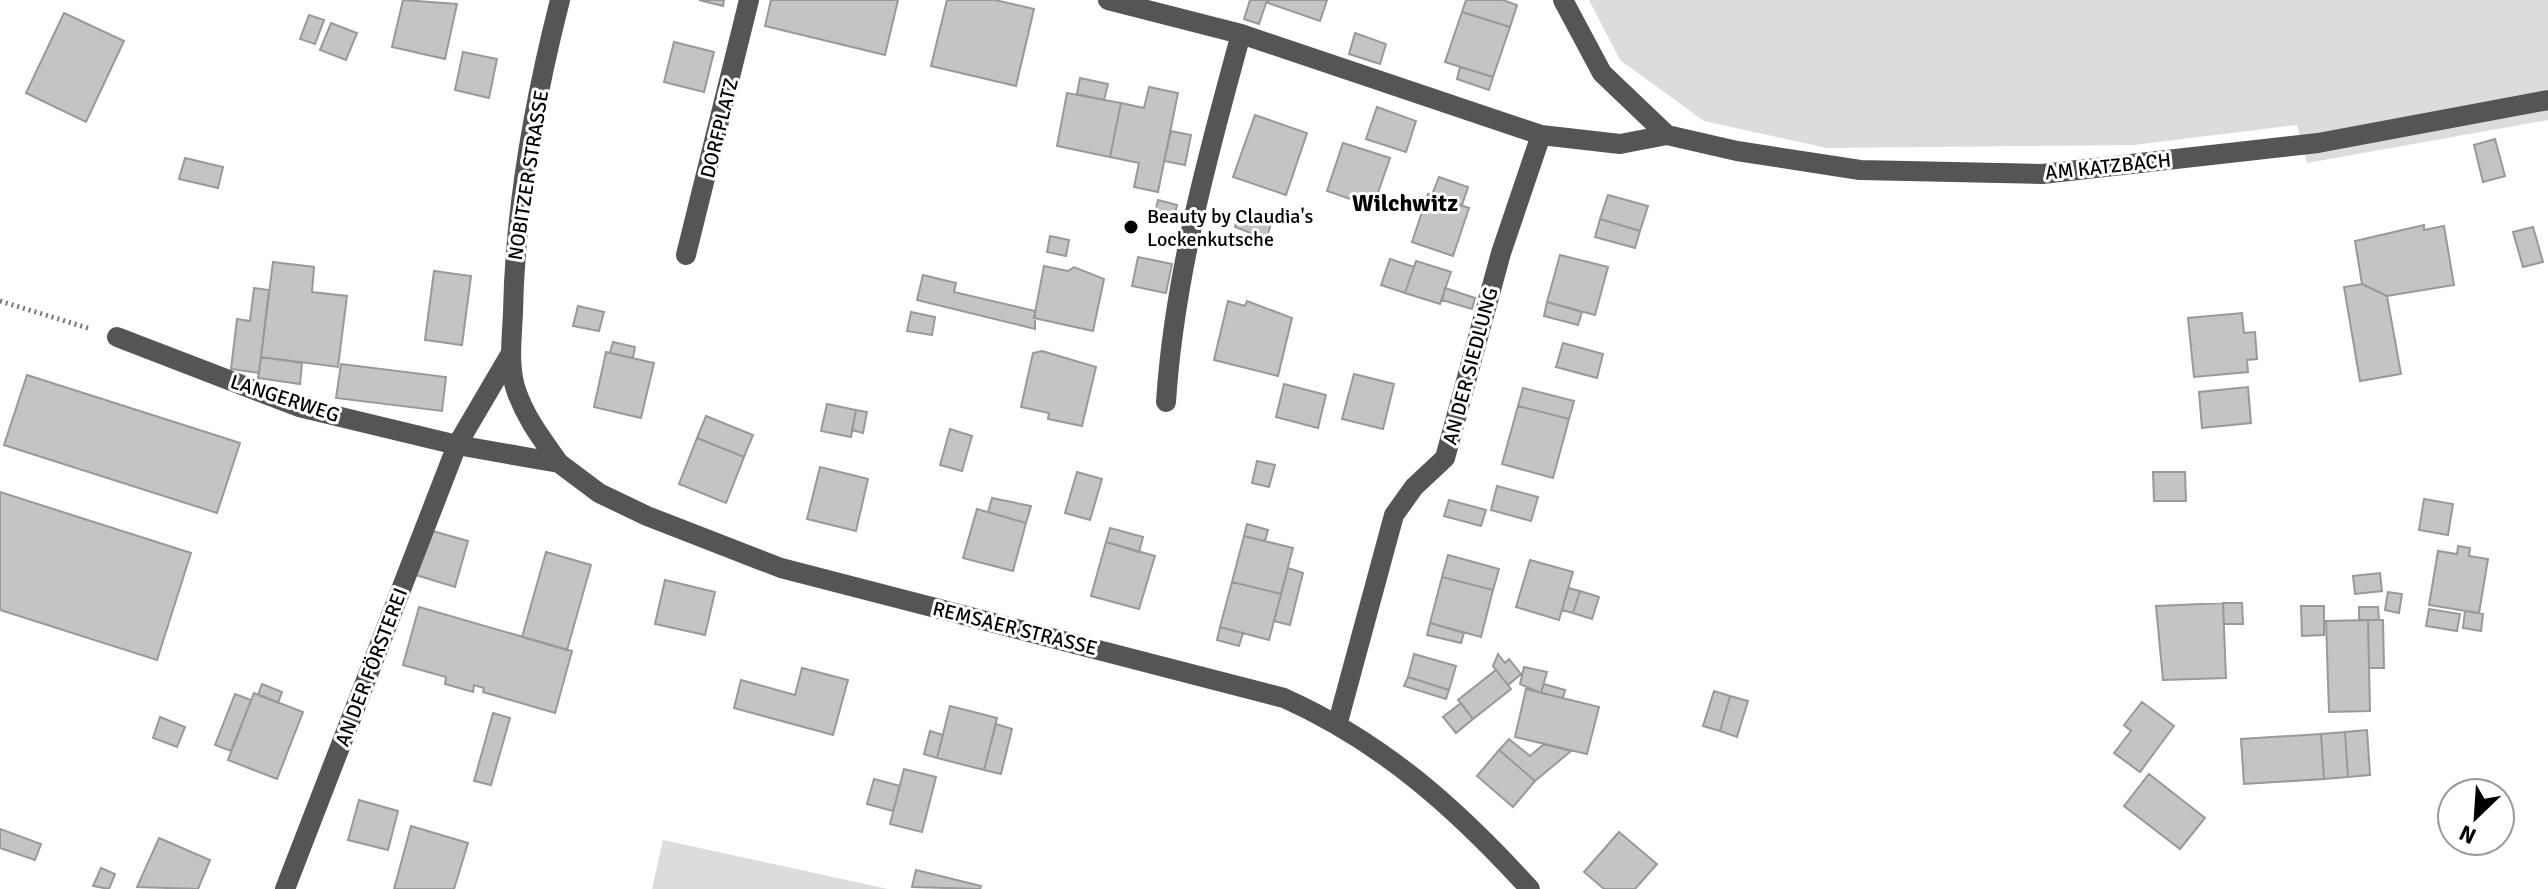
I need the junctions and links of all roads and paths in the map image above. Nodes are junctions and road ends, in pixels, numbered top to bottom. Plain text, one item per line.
1 (560, 0) edge
2 (749, 0) edge
3 (1108, 0) edge
4 (1563, 0) edge
5 (1241, 34) junction
6 (2548, 100) edge
7 (1541, 135) junction
8 (1667, 135) junction
9 (686, 255) dead end
10 (0, 301) edge
11 (117, 337) joint
12 (511, 353) junction
13 (1166, 402) dead end
14 (457, 445) junction
15 (559, 463) junction
16 (1338, 722) junction
17 (285, 889) edge
18 (1530, 889) edge

1 - 12 street, NOBITZER STRASSE
2 - 9 street, DORFPLATZ
3 - 5 street
4 - 8 street
5 - 7 street
5 - 13 street
6 - 8 street, AM KATZBACH
7 - 8 street
7 - 16 street, AN DER SIEDLUNG
10 - 11 path
11 - 14 street, LANGERWEG
12 - 14 street, NOBITZER STRASSE
12 - 15 street, NOBITZER STRASSE
14 - 15 street, REMSAER STRASSE
14 - 17 street, AN DER FÖRSTEREI
15 - 16 street, REMSAER STRASSE
16 - 18 street, REMSAER STRASSE

